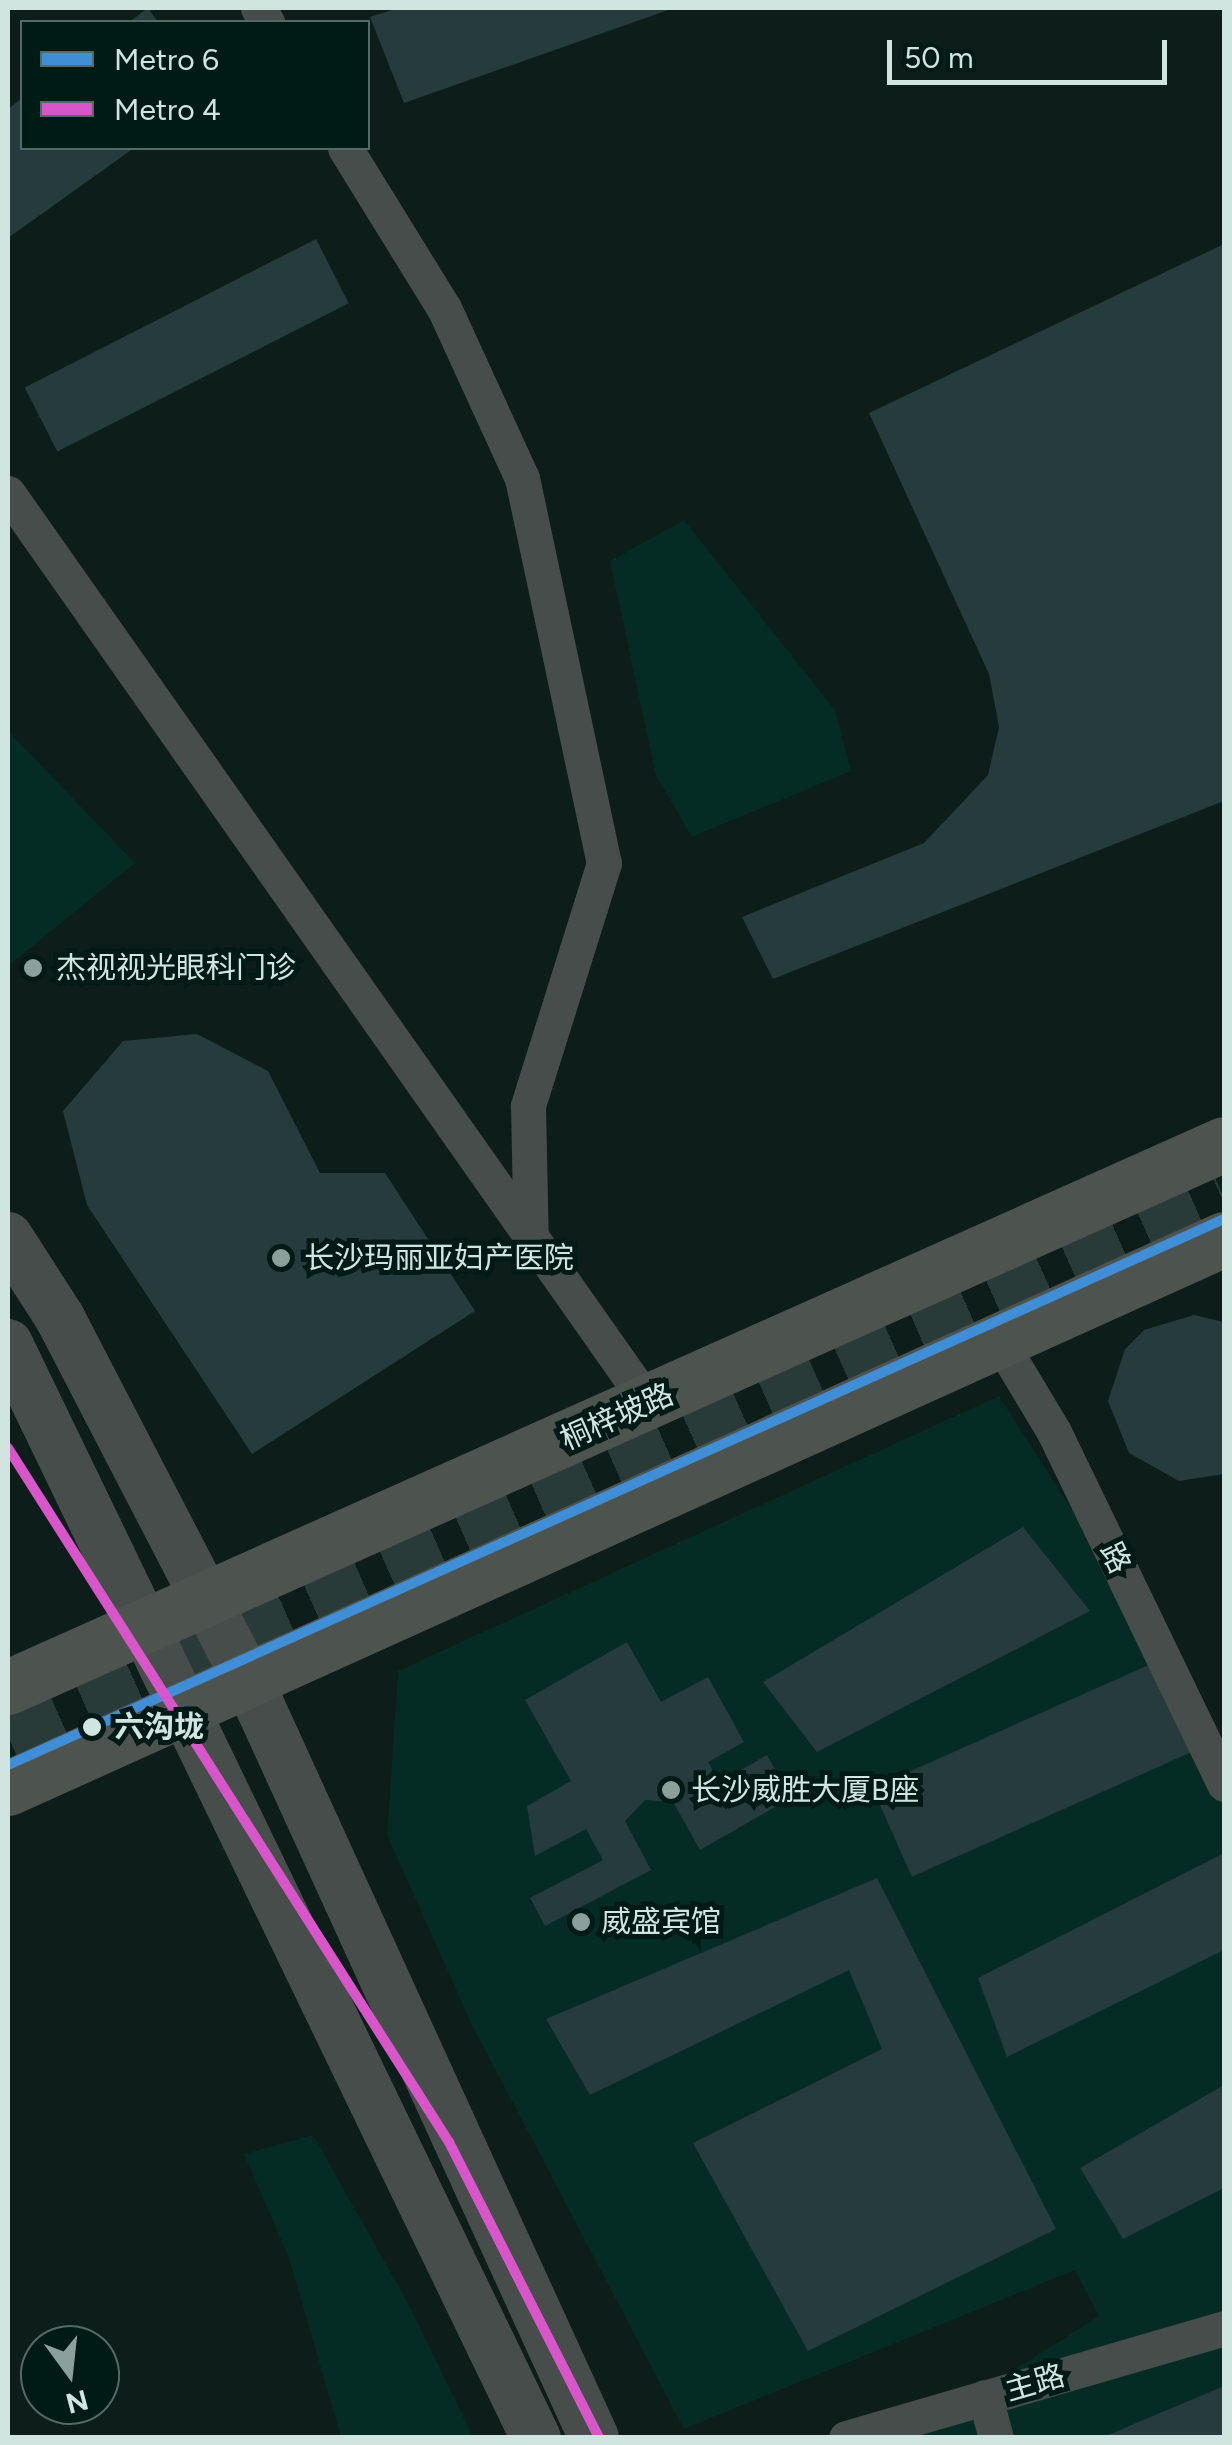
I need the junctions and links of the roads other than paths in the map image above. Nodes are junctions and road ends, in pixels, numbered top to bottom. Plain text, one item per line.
1 (345, 150) edge
2 (8, 493) edge
3 (1224, 1144) edge
4 (8, 1237) edge
5 (1224, 1239) edge
6 (531, 1248) junction
7 (997, 1338) junction
8 (8, 1344) edge
9 (648, 1403) junction
10 (200, 1602) junction
11 (144, 1627) junction
12 (8, 1670) edge
13 (248, 1680) junction
14 (8, 1687) edge
15 (192, 1710) junction
16 (1224, 1784) edge
17 (8, 1788) edge
18 (1224, 2328) edge
19 (985, 2397) junction
20 (536, 2438) edge
21 (594, 2438) edge
22 (846, 2438) edge
23 (996, 2438) edge

1 - 6 street
2 - 6 street
3 - 9 main road, 桐梓坡路
4 - 10 main road
5 - 7 main road
6 - 9 street
7 - 13 main road
7 - 16 street, 路
8 - 11 main road
9 - 10 main road, 桐梓坡路
10 - 11 main road, 桐梓坡路
10 - 13 main road
11 - 12 main road
11 - 14 main road, 桐梓坡路
11 - 15 main road
13 - 15 main road
13 - 21 main road
15 - 17 main road
15 - 20 main road
18 - 19 street, 主路
19 - 22 street, 主路
19 - 23 street

